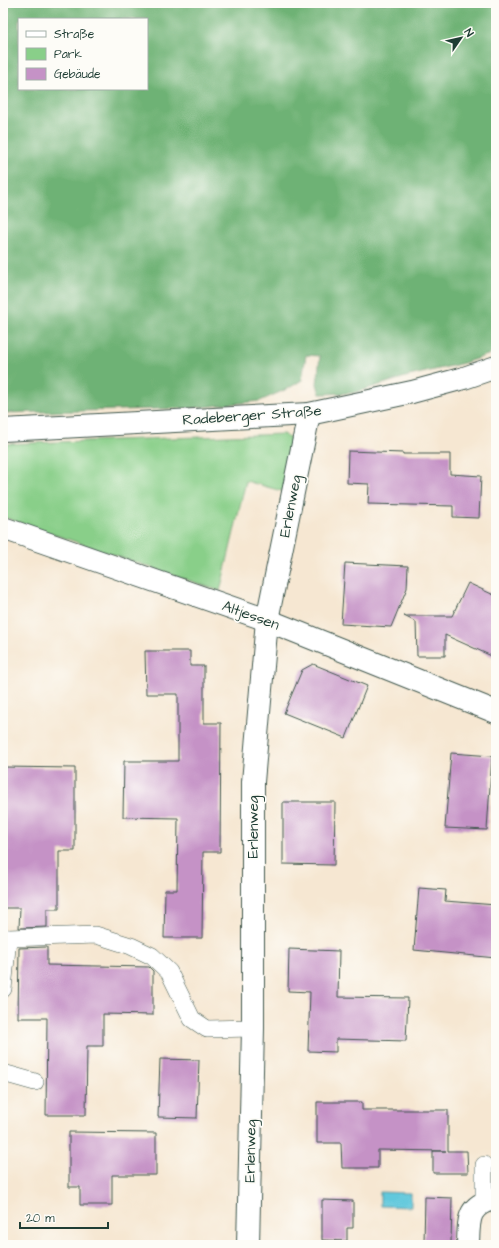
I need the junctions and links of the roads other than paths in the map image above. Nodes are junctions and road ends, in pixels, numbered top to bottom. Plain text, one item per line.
1 (496, 367) edge
2 (308, 414) junction
3 (3, 430) edge
4 (3, 528) edge
5 (267, 620) junction
6 (496, 712) edge
7 (5, 937) edge
8 (3, 989) edge
9 (253, 1028) junction
10 (3, 1073) edge
11 (35, 1082) dead end
12 (484, 1164) dead end
13 (490, 1200) edge
14 (248, 1245) edge
15 (468, 1245) edge

1 - 2 street, Radeberger Straße
2 - 3 street, Radeberger Straße
2 - 5 street, Erlenweg
4 - 5 street, Altjessen
5 - 6 street, Altjessen
5 - 9 street, Erlenweg
7 - 8 lane
7 - 9 lane
9 - 14 street, Erlenweg
10 - 11 lane
12 - 13 lane
13 - 15 street

